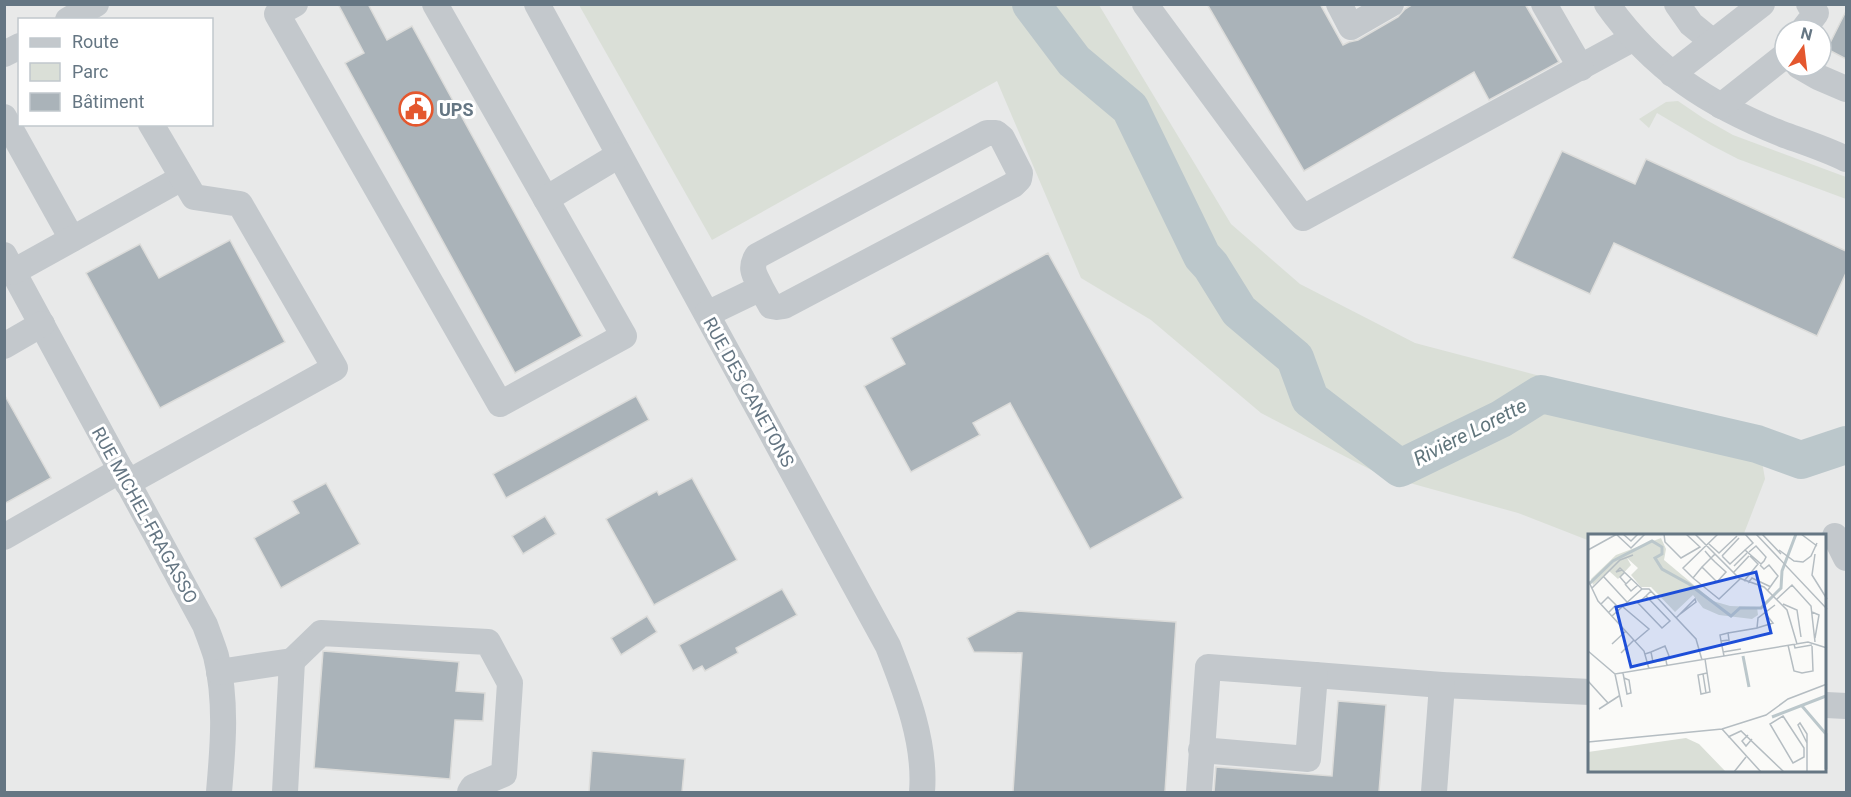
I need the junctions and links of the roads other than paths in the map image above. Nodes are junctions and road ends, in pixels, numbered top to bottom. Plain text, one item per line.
1 (435, 4) edge
2 (537, 4) edge
3 (1145, 4) edge
4 (1339, 4) edge
5 (1391, 4) edge
6 (1544, 4) edge
7 (1607, 4) edge
8 (1677, 4) edge
9 (1762, 4) edge
10 (1809, 4) edge
11 (281, 8) edge
12 (1812, 18) edge
13 (1635, 38) junction
14 (1713, 42) junction
15 (18, 47) edge
16 (4, 54) edge
17 (1581, 68) junction
18 (1773, 70) edge
19 (1672, 74) junction
20 (1820, 78) edge
21 (1846, 89) edge
22 (1721, 106) junction
23 (4, 117) edge
24 (152, 126) edge
25 (619, 154) junction
26 (1846, 159) edge
27 (182, 178) junction
28 (546, 199) junction
29 (72, 239) junction
30 (9, 263) edge
31 (761, 288) junction
32 (707, 314) junction
33 (42, 324) junction
34 (4, 346) edge
35 (124, 477) junction
36 (4, 537) edge
37 (292, 661) junction
38 (219, 672) junction
39 (1315, 675) junction
40 (1442, 686) junction
41 (1588, 693) edge
42 (1827, 705) edge
43 (1846, 706) edge
44 (1202, 750) junction
45 (219, 792) edge
46 (285, 792) edge
47 (470, 792) edge
48 (922, 792) edge
49 (1199, 792) edge
50 (1434, 792) edge

1 - 28 street
2 - 25 street, RUE DES CANETONS
3 - 17 street
4 - 5 street
6 - 17 street
7 - 13 street
8 - 14 street
9 - 14 street
10 - 12 street
11 - 28 street
13 - 17 street
13 - 19 street
14 - 19 street
15 - 16 street
18 - 22 street
19 - 22 street
20 - 21 street
22 - 26 street
23 - 29 street
24 - 27 street
25 - 28 street
25 - 32 street, RUE DES CANETONS
27 - 29 street
27 - 35 street
29 - 30 street
30 - 33 street, RUE MICHEL-FRAGASSO
31 - 31 street
31 - 32 street
32 - 48 street, RUE DES CANETONS
33 - 34 street
33 - 35 street, RUE MICHEL-FRAGASSO
35 - 36 street
35 - 38 street, RUE MICHEL-FRAGASSO
37 - 38 street
37 - 46 street
37 - 47 street
38 - 45 street, RUE MICHEL-FRAGASSO
39 - 40 street
39 - 44 street
39 - 44 street
40 - 41 street
40 - 50 street
42 - 43 street
44 - 49 street

